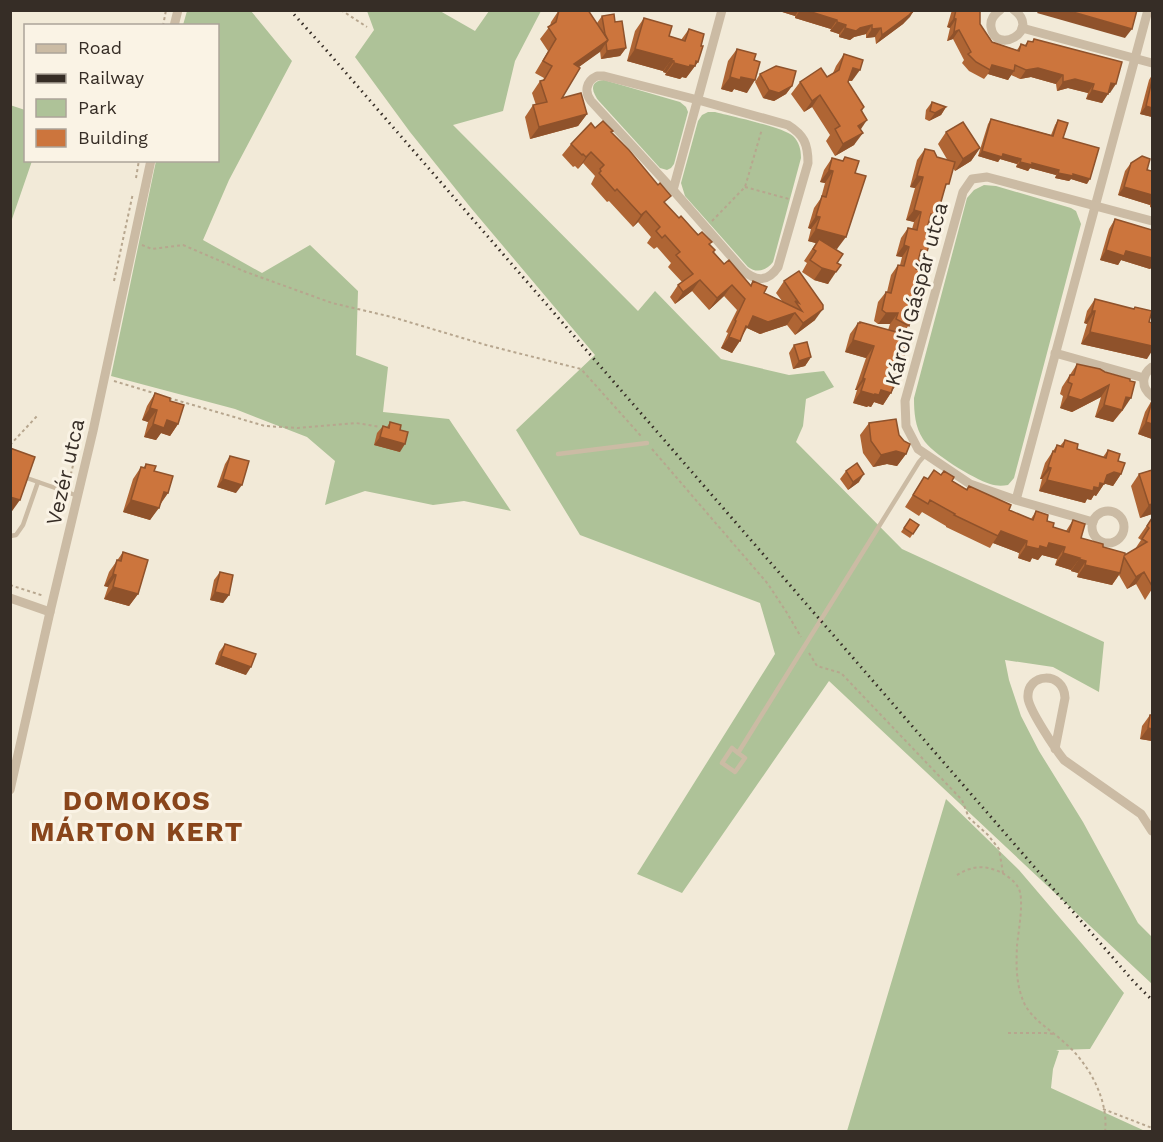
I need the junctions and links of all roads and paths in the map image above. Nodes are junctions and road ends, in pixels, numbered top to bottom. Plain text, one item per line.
1 (342, 10) edge
2 (722, 10) edge
3 (1000, 10) edge
4 (1014, 10) edge
5 (1148, 10) edge
6 (367, 27) dead end
7 (1022, 28) junction
8 (1135, 58) junction
9 (1152, 63) edge
10 (698, 100) junction
11 (766, 118) junction
12 (151, 162) edge
13 (745, 187) junction
14 (674, 190) junction
15 (796, 201) junction
16 (1095, 205) junction
17 (1152, 221) edge
18 (705, 227) junction
19 (134, 242) junction
20 (1055, 353) junction
21 (1152, 367) edge
22 (1144, 378) junction
23 (105, 379) junction
24 (1152, 396) edge
25 (38, 414) dead end
26 (380, 427) edge
27 (647, 443) junction
28 (10, 446) edge
29 (558, 454) dead end
30 (926, 454) junction
31 (20, 476) edge
32 (38, 482) junction
33 (78, 496) junction
34 (1016, 500) junction
35 (1093, 522) dead end
36 (10, 536) edge
37 (10, 585) edge
38 (44, 596) dead end
39 (10, 598) edge
40 (50, 612) junction
41 (805, 645) junction
42 (1055, 749) junction
43 (738, 753) junction
44 (10, 790) edge
45 (1152, 831) edge
46 (1003, 873) junction
47 (957, 875) dead end
48 (1008, 1033) dead end
49 (1055, 1035) junction
50 (1103, 1109) junction
51 (1152, 1128) edge
52 (1105, 1131) edge

1 - 6 path
2 - 10 street
3 - 7 street
4 - 7 street
5 - 8 street
7 - 8 street
8 - 9 street
8 - 16 street
10 - 11 street
10 - 14 street
10 - 14 street
11 - 13 path
11 - 15 street
12 - 19 street, Vezér utca
13 - 15 path
13 - 18 path
14 - 18 street
15 - 18 street
16 - 17 street, Károli Gáspár utca
16 - 20 street
16 - 30 street, Károli Gáspár utca
19 - 23 street, Vezér utca
19 - 27 path
20 - 22 street
20 - 34 street
21 - 22 street
22 - 24 street
23 - 26 path
23 - 33 street, Vezér utca
25 - 28 path
27 - 29 lane
27 - 41 path
30 - 34 street, Károli Gáspár utca
30 - 41 lane
31 - 32 lane
32 - 33 lane
32 - 36 lane
33 - 40 street, Vezér utca
34 - 35 street, Károli Gáspár utca
37 - 38 path
39 - 40 street
40 - 44 street, Vezér utca
41 - 43 lane
41 - 46 path
42 - 42 street
42 - 45 street
43 - 43 lane
46 - 47 path
46 - 49 path
48 - 49 path
49 - 50 path
50 - 51 path
50 - 52 path

